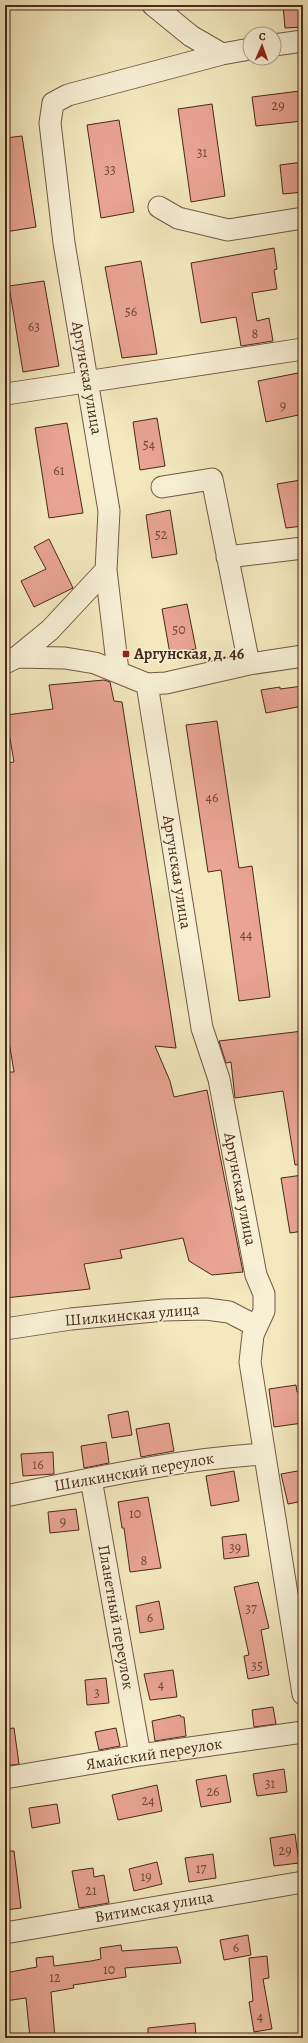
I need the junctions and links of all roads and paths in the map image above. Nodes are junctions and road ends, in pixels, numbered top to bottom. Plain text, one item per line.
1 (153, 5) edge
2 (303, 41) edge
3 (282, 45) edge
4 (242, 50) edge
5 (222, 54) junction
6 (159, 207) dead end
7 (303, 218) edge
8 (303, 349) edge
9 (88, 383) junction
10 (6, 394) edge
11 (162, 487) dead end
12 (303, 548) edge
13 (227, 557) junction
14 (106, 570) junction
15 (303, 656) edge
16 (11, 660) edge
17 (249, 664) junction
18 (118, 671) junction
19 (147, 684) junction
20 (256, 1326) junction
21 (5, 1329) edge
22 (264, 1454) junction
23 (92, 1479) junction
24 (5, 1496) edge
25 (303, 1694) edge
26 (303, 1732) edge
27 (140, 1755) junction
28 (5, 1778) edge
29 (303, 1882) edge
30 (5, 1932) edge

1 - 5 street
2 - 3 street
4 - 5 street
5 - 9 street, Аргунская улица
6 - 7 street
8 - 9 street
9 - 10 street
9 - 14 street, Аргунская улица
11 - 13 street
12 - 13 street
13 - 17 street
14 - 16 street
14 - 18 street, Аргунская улица
15 - 17 street
16 - 18 street
17 - 19 street
18 - 19 street
19 - 20 street, Аргунская улица
20 - 21 street, Шилкинская улица
20 - 22 street, Аргунская улица
22 - 23 street, Шилкинский переулок
22 - 25 street, Аргунская улица
23 - 24 street, Шилкинский переулок
23 - 27 street, Планетный переулок
26 - 27 street, Ямайский переулок
27 - 28 street, Ямайский переулок
29 - 30 street, Витимская улица

